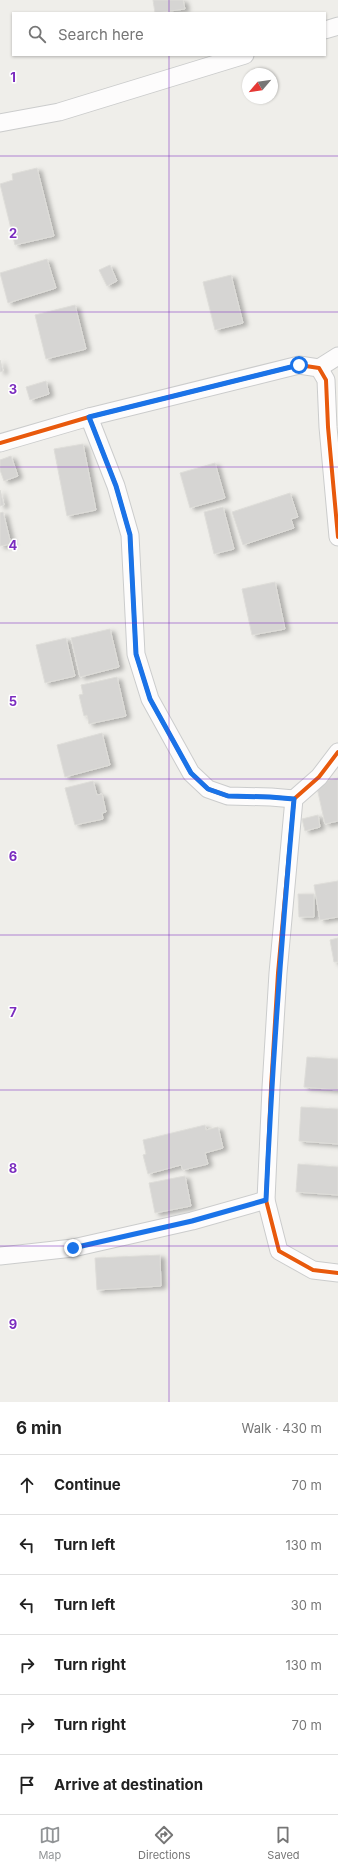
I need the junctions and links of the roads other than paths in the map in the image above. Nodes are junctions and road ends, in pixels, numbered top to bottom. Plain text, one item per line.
1 (338, 26) edge
2 (326, 30) edge
3 (241, 56) edge
4 (0, 123) edge
5 (338, 356) edge
6 (319, 368) junction
7 (89, 417) junction
8 (0, 443) edge
9 (338, 538) edge
10 (338, 752) edge
11 (294, 799) junction
12 (266, 1200) junction
13 (0, 1256) edge
14 (338, 1273) edge

1 - 2 street
3 - 4 street
5 - 6 street
6 - 7 street
6 - 9 street
7 - 8 street
7 - 11 street
10 - 11 street
11 - 12 street
12 - 13 street
12 - 14 street

